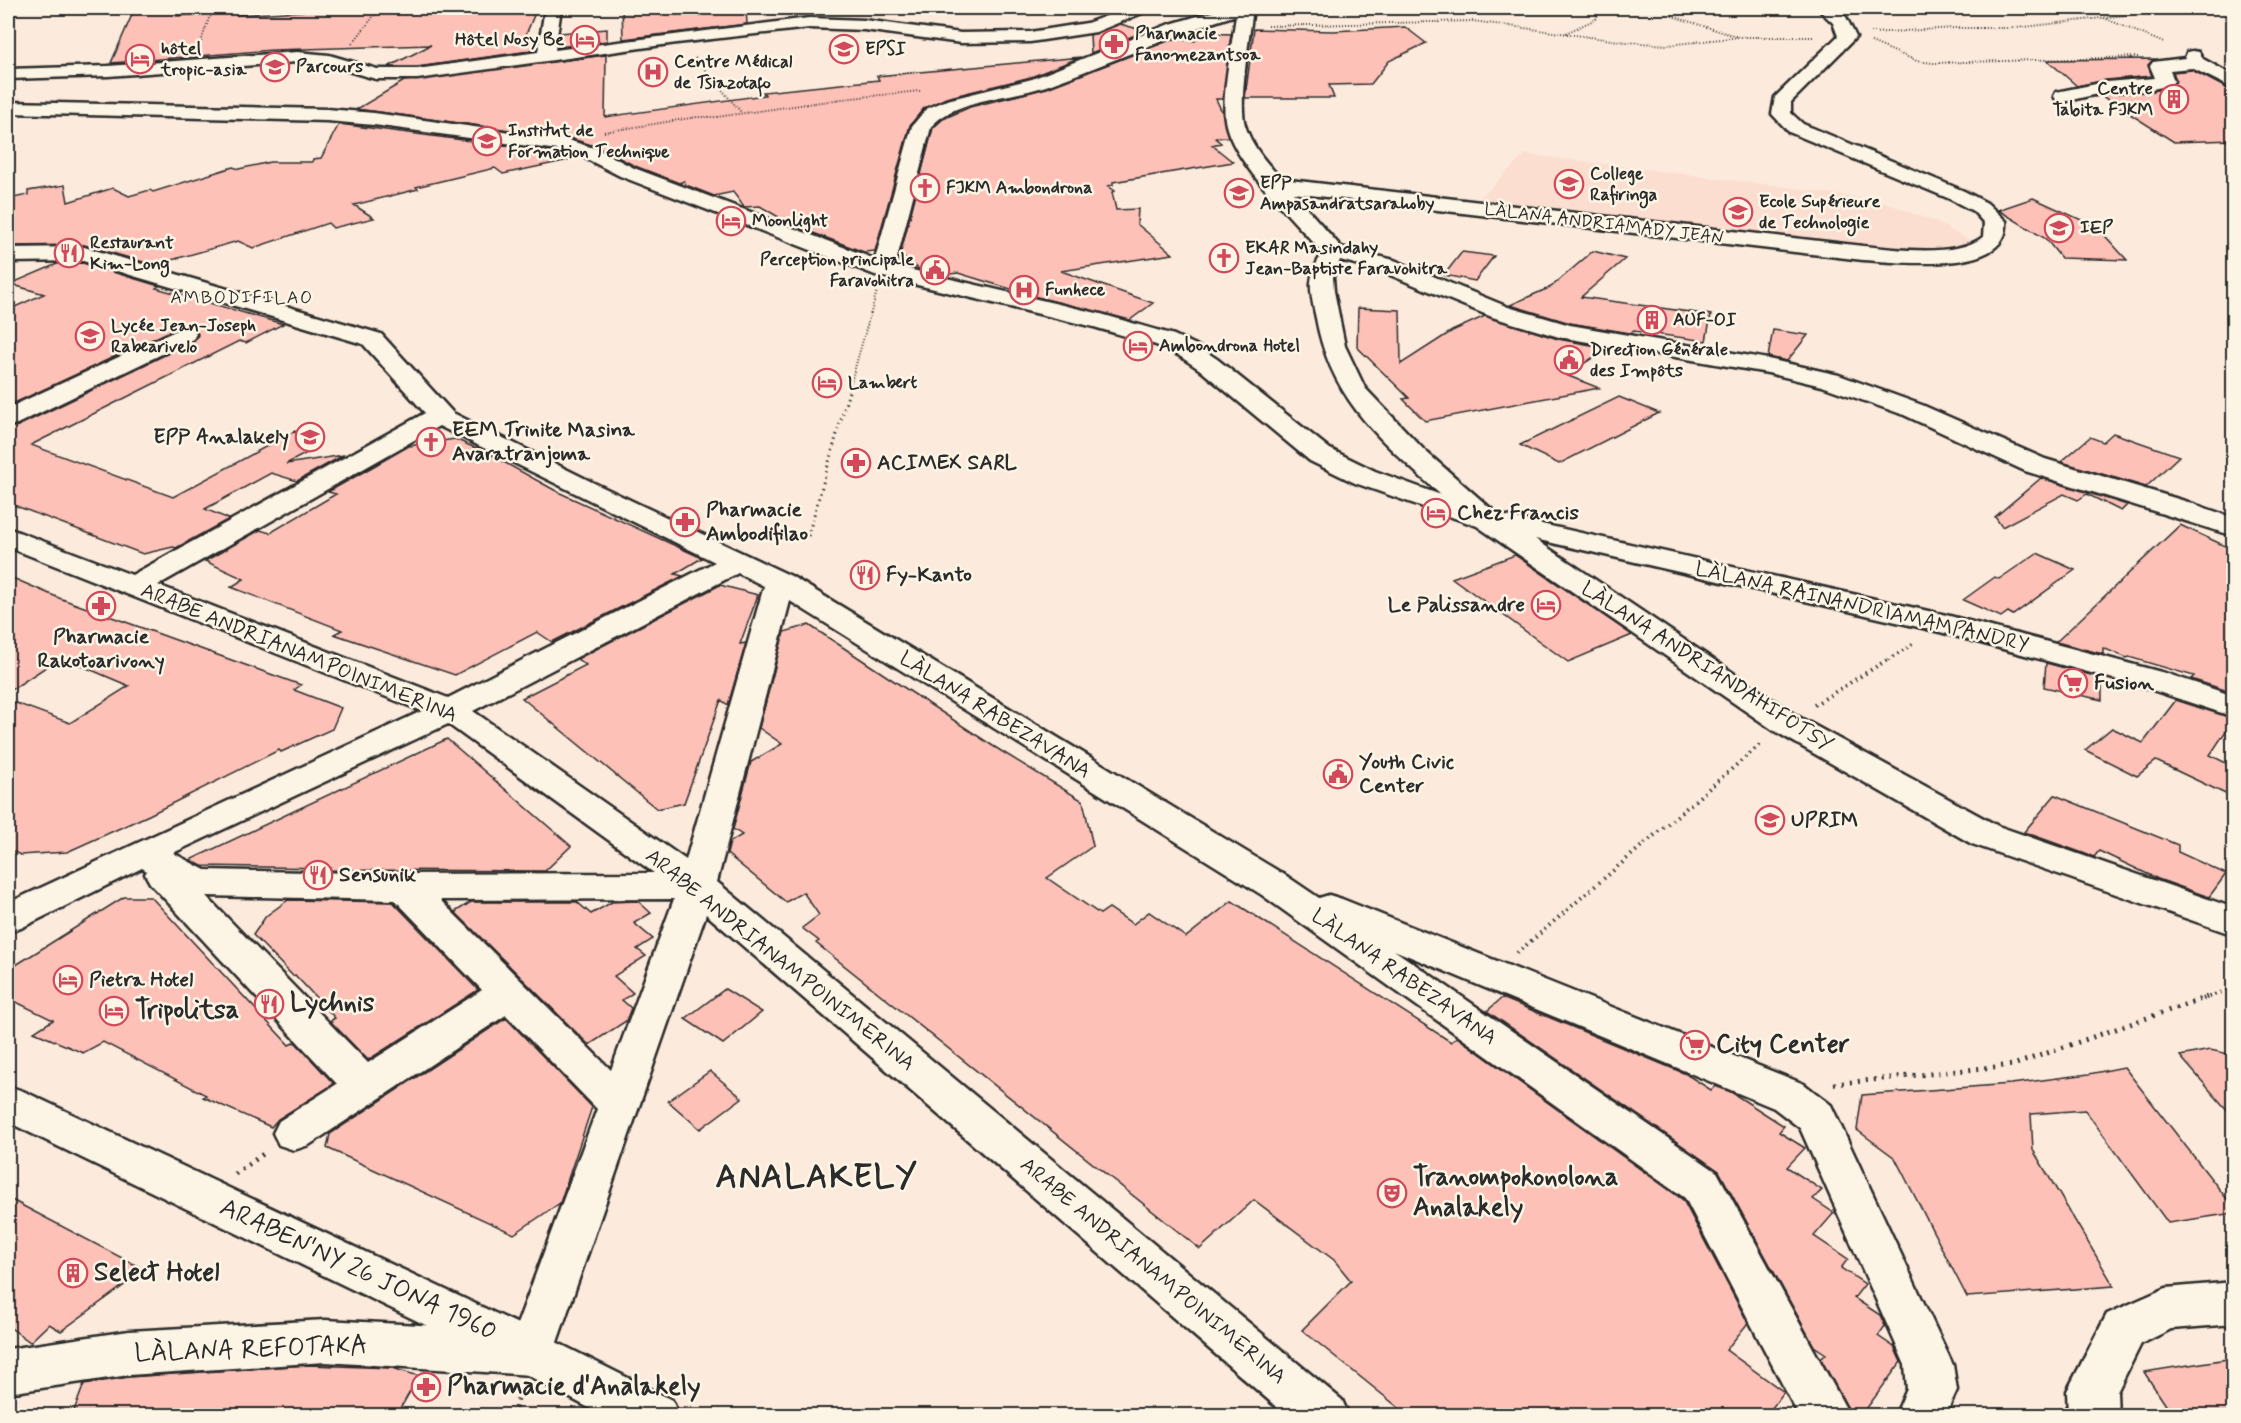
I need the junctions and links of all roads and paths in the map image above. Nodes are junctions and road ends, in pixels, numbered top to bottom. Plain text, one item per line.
1 (220, 8) edge
2 (380, 8) edge
3 (553, 8) edge
4 (1141, 8) edge
5 (1240, 8) edge
6 (1581, 8) edge
7 (1825, 8) edge
8 (2155, 8) edge
9 (1672, 16) dead end
10 (1245, 17) edge
11 (2103, 18) junction
12 (1565, 33) junction
13 (1869, 33) dead end
14 (1738, 37) junction
15 (677, 38) junction
16 (1855, 39) junction
17 (546, 55) junction
18 (2193, 58) junction
19 (330, 60) junction
20 (195, 63) junction
21 (8, 74) edge
22 (2234, 84) edge
23 (922, 91) dead end
24 (2063, 96) dead end
25 (8, 108) edge
26 (741, 112) junction
27 (601, 132) dead end
28 (1277, 185) junction
29 (1334, 252) junction
30 (8, 255) edge
31 (883, 270) junction
32 (184, 334) dead end
33 (440, 415) junction
34 (8, 418) edge
35 (1486, 520) junction
36 (2234, 528) edge
37 (808, 536) dead end
38 (8, 537) edge
39 (738, 562) junction
40 (780, 582) junction
41 (135, 586) junction
42 (1946, 624) junction
43 (2234, 708) edge
44 (450, 710) junction
45 (1785, 723) junction
46 (143, 853) junction
47 (697, 886) junction
48 (1275, 886) junction
49 (405, 887) junction
50 (8, 919) edge
51 (2234, 922) edge
52 (1491, 975) junction
53 (2234, 988) edge
54 (510, 992) junction
55 (365, 1088) junction
56 (1789, 1096) junction
57 (8, 1103) edge
58 (619, 1105) junction
59 (294, 1133) joint
60 (202, 1196) junction
61 (2234, 1303) edge
62 (531, 1353) junction
63 (8, 1371) edge
64 (654, 1416) edge
65 (1324, 1416) edge
66 (1825, 1416) edge
67 (1920, 1416) edge
68 (2093, 1416) edge

1 - 20 path
2 - 19 path
3 - 17 street
4 - 15 street
5 - 31 street
6 - 12 path
7 - 16 street
8 - 11 path
9 - 14 path
10 - 12 path
10 - 28 street
11 - 13 path
11 - 18 path
12 - 14 path
14 - 16 path
15 - 17 street
15 - 26 path
16 - 18 path
16 - 28 street, LÀLANA ANDRIAMADY JEAN
17 - 19 street
18 - 22 street
18 - 24 street
19 - 20 street
20 - 21 street
23 - 26 path
25 - 31 street
26 - 27 path
28 - 29 street
29 - 35 street
29 - 36 street
30 - 33 street, LÀLANA RABEZAVANA
31 - 35 street
31 - 37 path
32 - 34 street
33 - 39 street, LÀLANA RABEZAVANA
33 - 41 street
35 - 42 street, LÀLANA RAINANDRIAMAMPANDRY
35 - 45 street, LÀLANA ANDRIANDAHIFOTSY
38 - 41 street, ARABE ANDRIANAMPOINIMERINA
39 - 40 street, LÀLANA RABEZAVANA
39 - 44 street
40 - 47 street
40 - 48 street, LÀLANA RABEZAVANA
41 - 44 street, ARABE ANDRIANAMPOINIMERINA
42 - 43 street, LÀLANA RAINANDRIAMAMPANDRY
42 - 45 path
44 - 46 street
44 - 47 street, ARABE ANDRIANAMPOINIMERINA
45 - 51 street, LÀLANA ANDRIANDAHIFOTSY
45 - 52 path
46 - 49 street
46 - 50 street
46 - 55 street
47 - 49 street
47 - 58 street
47 - 65 street, ARABE ANDRIANAMPOINIMERINA
48 - 52 street
48 - 66 street, LÀLANA RABEZAVANA
49 - 54 street
52 - 56 street
53 - 56 path
54 - 55 street
54 - 58 street
55 - 59 street
56 - 67 street
57 - 60 street, ARABEN'NY 26 JONA 1960
58 - 62 street
59 - 60 path
60 - 62 street, ARABEN'NY 26 JONA 1960
61 - 68 street
62 - 63 street, LÀLANA REFOTAKA
62 - 64 street, ARABEN'NY 26 JONA 1960

